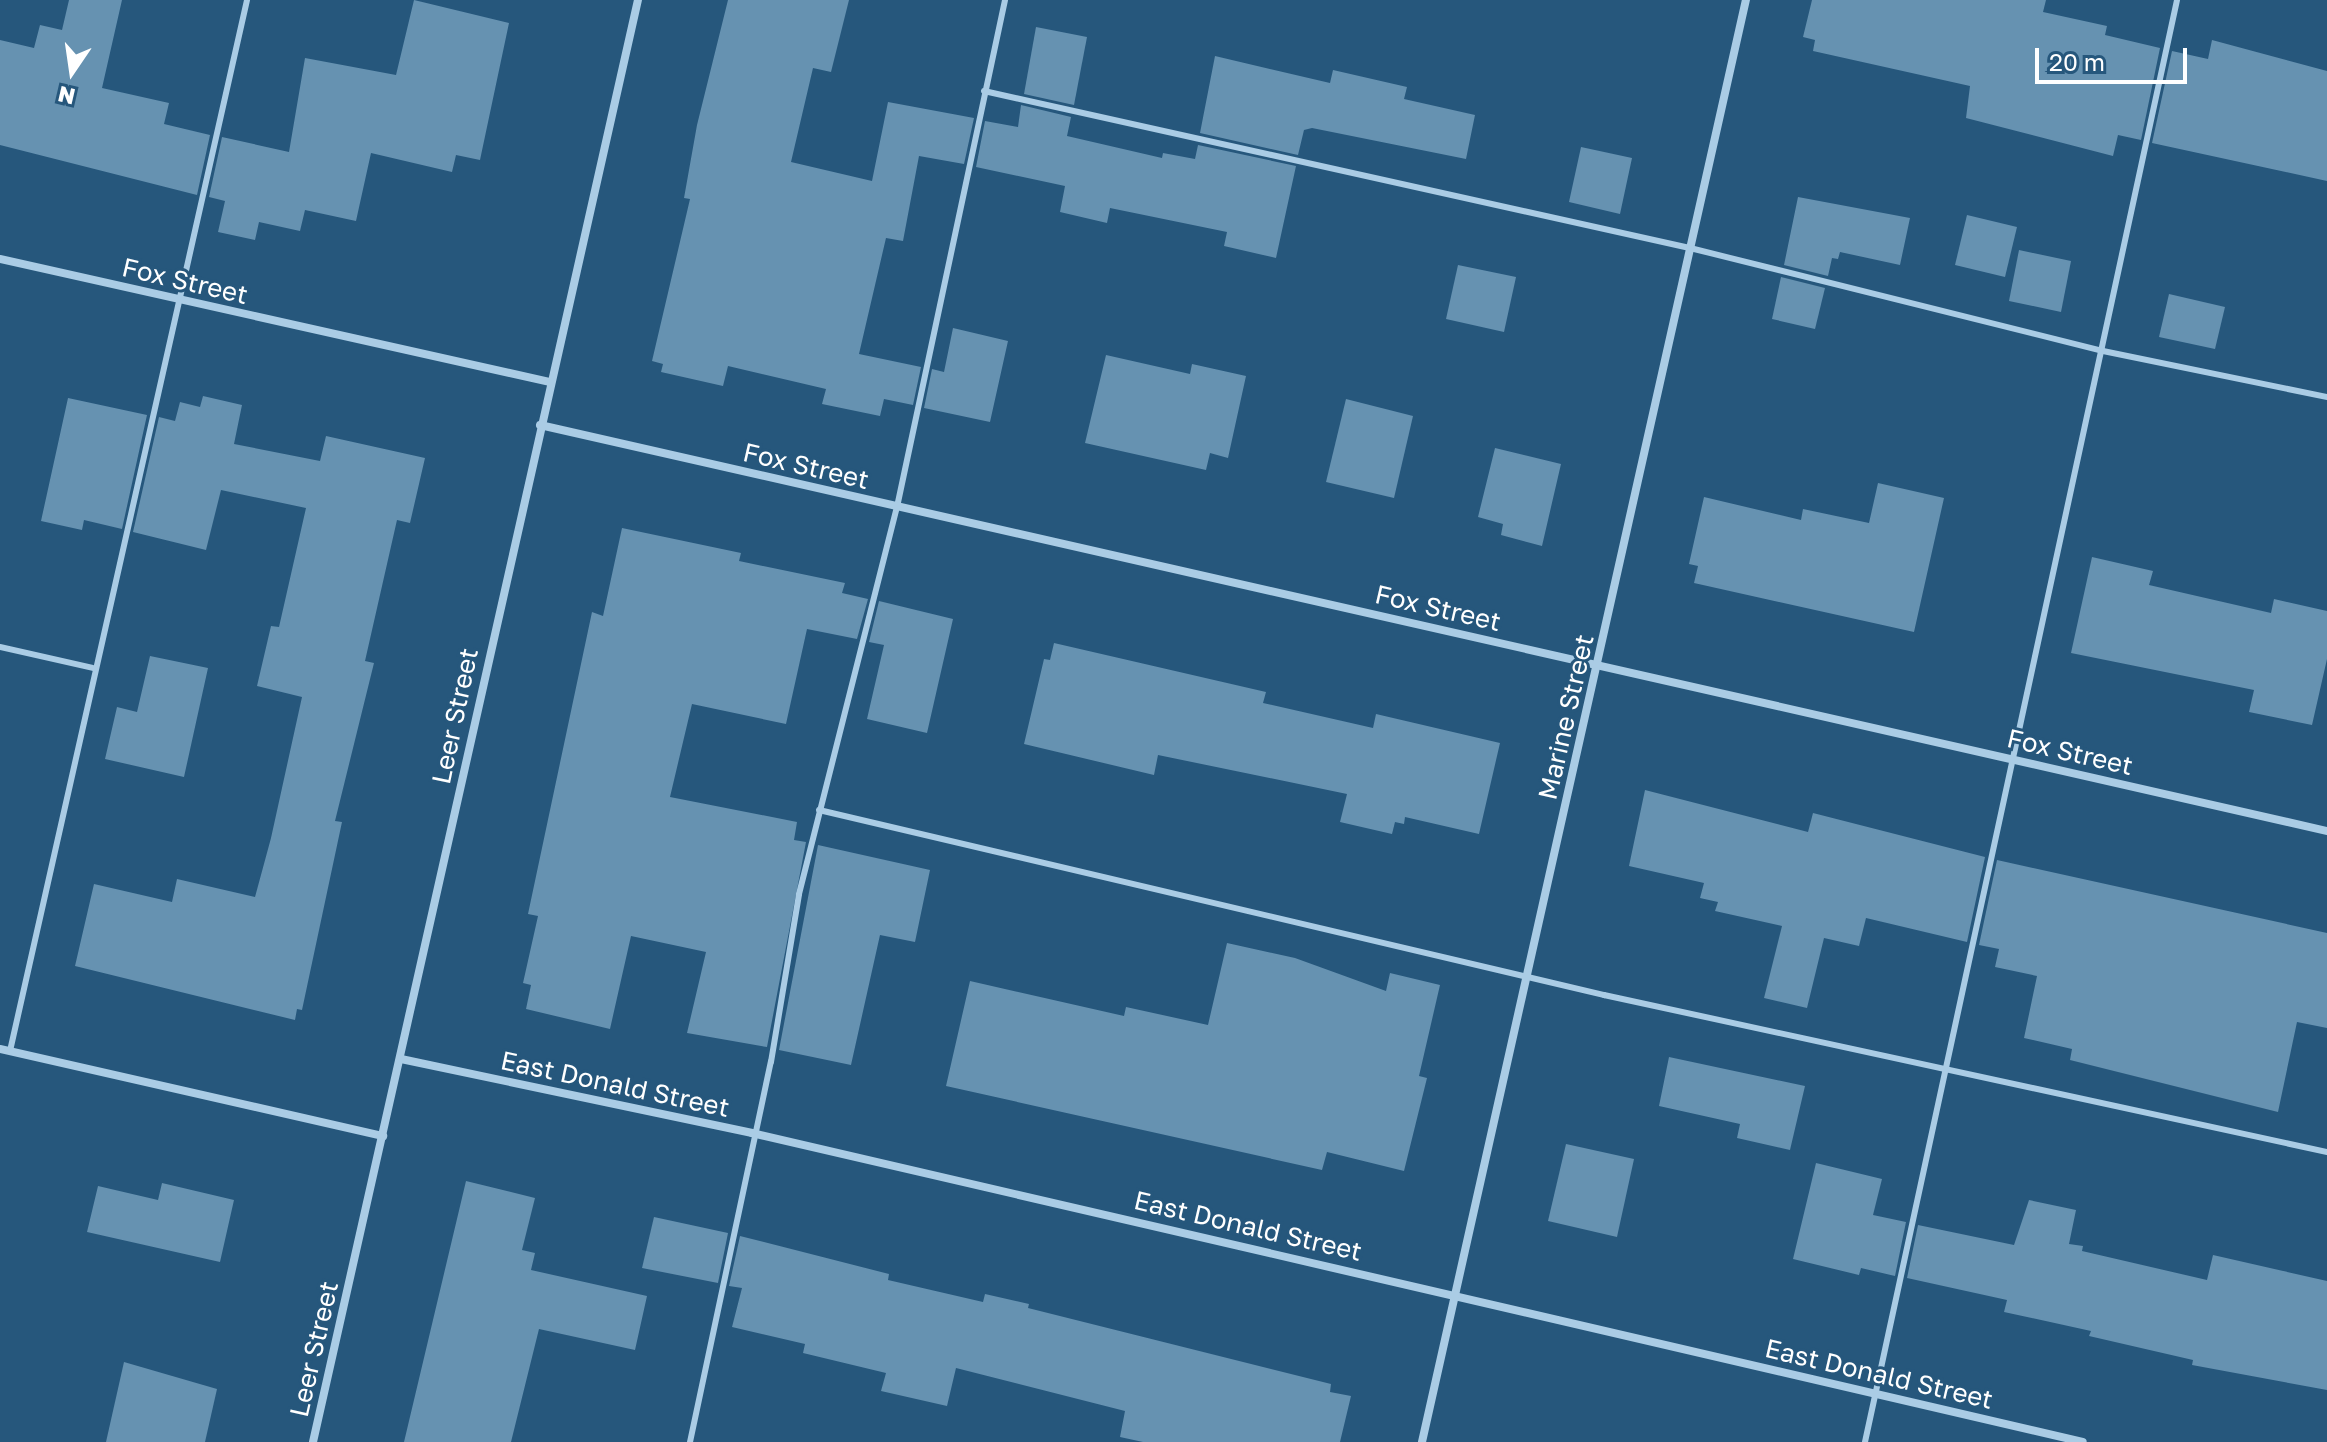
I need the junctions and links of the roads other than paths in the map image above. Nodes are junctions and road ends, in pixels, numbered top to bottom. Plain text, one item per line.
1 (247, 0) edge
2 (638, 0) edge
3 (1005, 0) edge
4 (1746, 0) edge
5 (2177, 0) edge
6 (984, 91) junction
7 (1690, 248) junction
8 (0, 259) edge
9 (180, 301) junction
10 (2103, 351) junction
11 (550, 382) junction
12 (2327, 397) edge
13 (540, 425) junction
14 (897, 507) junction
15 (0, 647) edge
16 (1599, 665) junction
17 (93, 668) junction
18 (2014, 760) junction
19 (819, 810) junction
20 (2327, 831) edge
21 (1527, 974) junction
22 (0, 1049) edge
23 (10, 1051) junction
24 (401, 1059) junction
25 (1945, 1068) junction
26 (752, 1133) junction
27 (383, 1136) junction
28 (2327, 1152) edge
29 (1453, 1294) junction
30 (1876, 1395) junction
31 (313, 1442) edge
32 (690, 1442) edge
33 (1422, 1442) edge
34 (1865, 1442) edge
35 (2083, 1442) edge

1 - 9 lane
2 - 11 street, Leer Street
3 - 6 lane
4 - 7 street, Marine Street
5 - 10 lane
6 - 7 lane
6 - 14 lane
7 - 10 lane
7 - 16 street, Marine Street
8 - 9 street, Fox Street
9 - 11 street, Fox Street
9 - 17 lane
10 - 12 lane
10 - 18 lane
11 - 13 street, Leer Street
13 - 14 street, Fox Street
13 - 24 street, Leer Street
14 - 16 street, Fox Street
14 - 19 lane
15 - 17 lane
16 - 18 street, Fox Street
16 - 21 street, Marine Street
17 - 23 lane
18 - 20 street, Fox Street
18 - 25 lane
19 - 21 lane
19 - 26 lane
21 - 25 lane
21 - 29 street, Marine Street
22 - 23 street
23 - 27 street
24 - 26 street, East Donald Street
24 - 27 street, Leer Street
25 - 28 lane
25 - 30 lane
26 - 29 street, East Donald Street
26 - 32 lane
27 - 31 street, Leer Street
29 - 30 street, East Donald Street
29 - 33 street, Marine Street
30 - 34 lane
30 - 35 street, East Donald Street

